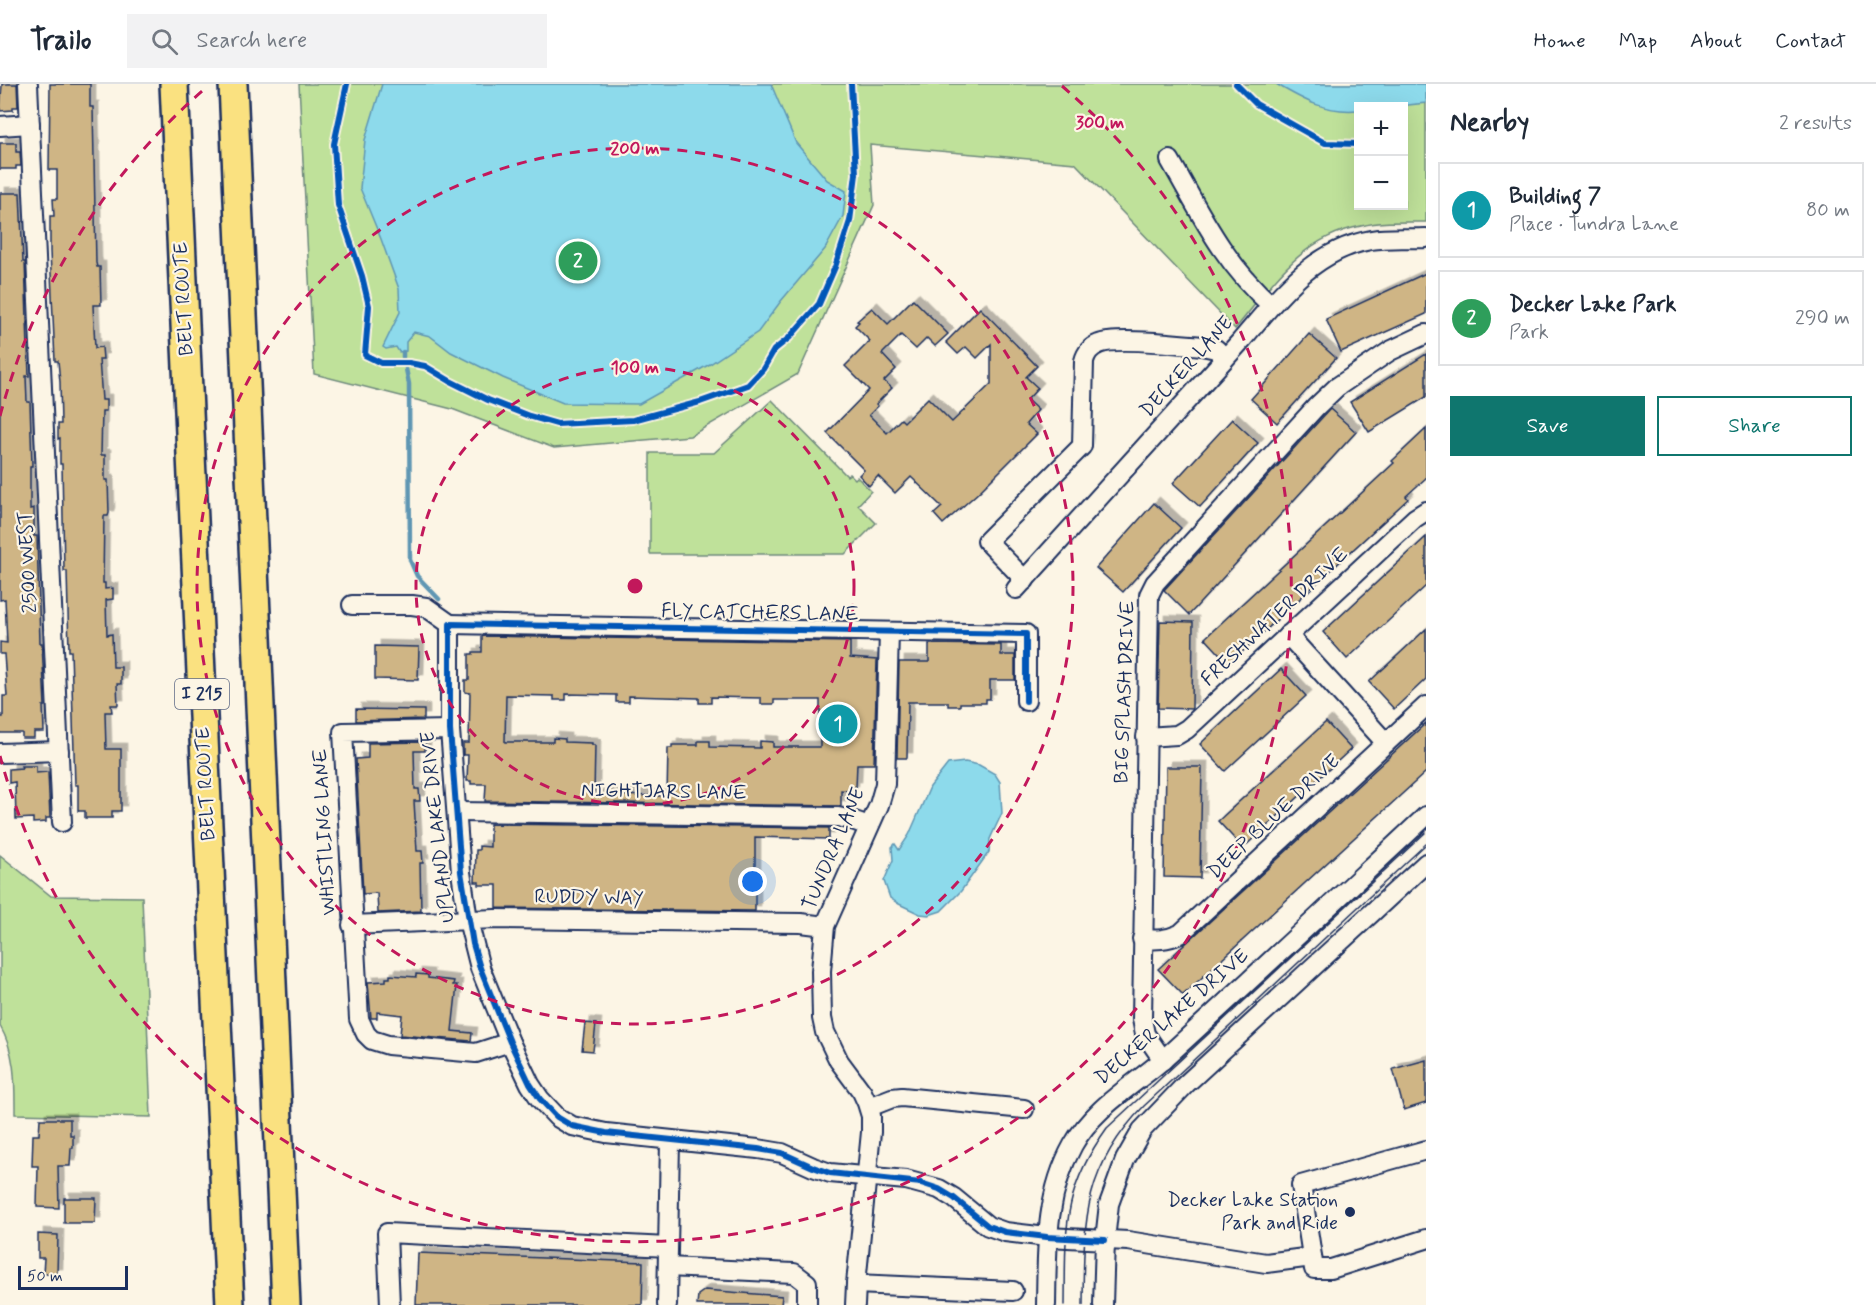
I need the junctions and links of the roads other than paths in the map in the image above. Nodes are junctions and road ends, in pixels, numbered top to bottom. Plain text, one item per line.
1 (28, 84) edge
2 (174, 84) edge
3 (233, 84) edge
4 (30, 124) junction
5 (0, 126) edge
6 (1170, 160) dead end
7 (1426, 238) edge
8 (1271, 305) junction
9 (1426, 334) edge
10 (1225, 358) junction
11 (1426, 512) edge
12 (352, 605) dead end
13 (450, 624) junction
14 (889, 632) junction
15 (1288, 635) junction
16 (1026, 701) dead end
17 (1426, 706) edge
18 (450, 730) junction
19 (1146, 737) junction
20 (1386, 743) junction
21 (59, 751) junction
22 (0, 753) edge
23 (457, 812) junction
24 (1426, 816) edge
25 (62, 822) dead end
26 (869, 826) junction
27 (1426, 863) edge
28 (468, 920) junction
29 (352, 925) junction
30 (825, 926) junction
31 (1142, 939) junction
32 (510, 1042) junction
33 (1162, 1060) junction
34 (869, 1107) junction
35 (1024, 1109) dead end
36 (670, 1141) junction
37 (1426, 1150) edge
38 (867, 1177) junction
39 (1047, 1237) junction
40 (1426, 1239) edge
41 (1105, 1240) junction
42 (668, 1247) junction
43 (1312, 1257) junction
44 (668, 1267) junction
45 (856, 1284) junction
46 (1013, 1291) dead end
47 (230, 1305) edge
48 (286, 1305) edge
49 (390, 1305) edge
50 (667, 1305) edge
51 (807, 1305) edge
52 (855, 1305) edge
53 (1046, 1305) edge
54 (1103, 1305) edge

1 - 4 street, 2500 WEST
2 - 47 highway, BELT ROUTE / I 215
3 - 48 highway
4 - 5 street
4 - 21 street, 2500 WEST
6 - 8 street
7 - 8 street, DECKER LANE
8 - 10 street, DECKER LANE
9 - 19 street, BIG SPLASH DRIVE
10 - 10 street, DECKER LANE
11 - 15 street, FRESHWATER DRIVE
12 - 13 street
13 - 14 street, FLY CATCHERS LANE
13 - 18 street, UPLAND LAKE DRIVE
14 - 16 street, FLY CATCHERS LANE
14 - 26 street, TUNDRA LANE
15 - 19 street, FRESHWATER DRIVE
15 - 20 street
17 - 20 street, DEEP BLUE DRIVE
18 - 23 street, UPLAND LAKE DRIVE
18 - 29 street, WHISTLING LANE
19 - 31 street, BIG SPLASH DRIVE
20 - 31 street, DEEP BLUE DRIVE
21 - 22 street
21 - 25 street, 2500 WEST
23 - 26 street, NIGHTJARS LANE
23 - 28 street, UPLAND LAKE DRIVE
24 - 33 street, DECKER LAKE DRIVE
26 - 30 street, TUNDRA LANE
27 - 41 street
28 - 29 street, RUDDY WAY
28 - 30 street, RUDDY WAY
28 - 32 street, UPLAND LAKE DRIVE
29 - 32 street, WHISTLING LANE
30 - 34 street, TUNDRA LANE
31 - 33 street, BIG SPLASH DRIVE
32 - 36 street, UPLAND LAKE DRIVE
33 - 39 street, DECKER LAKE DRIVE
34 - 35 street
34 - 38 street, TUNDRA LANE
36 - 38 street, UPLAND LAKE DRIVE
36 - 42 street
37 - 43 street
38 - 39 street, UPLAND LAKE DRIVE
38 - 45 street, TUNDRA LANE
39 - 41 street, UPLAND LAKE DRIVE
39 - 53 street, DECKER LAKE DRIVE
40 - 43 street
41 - 43 street, UPLAND LAKE DRIVE
41 - 54 street
42 - 44 street
42 - 49 street
44 - 50 street
44 - 51 street
45 - 46 street
45 - 52 street, TUNDRA LANE

